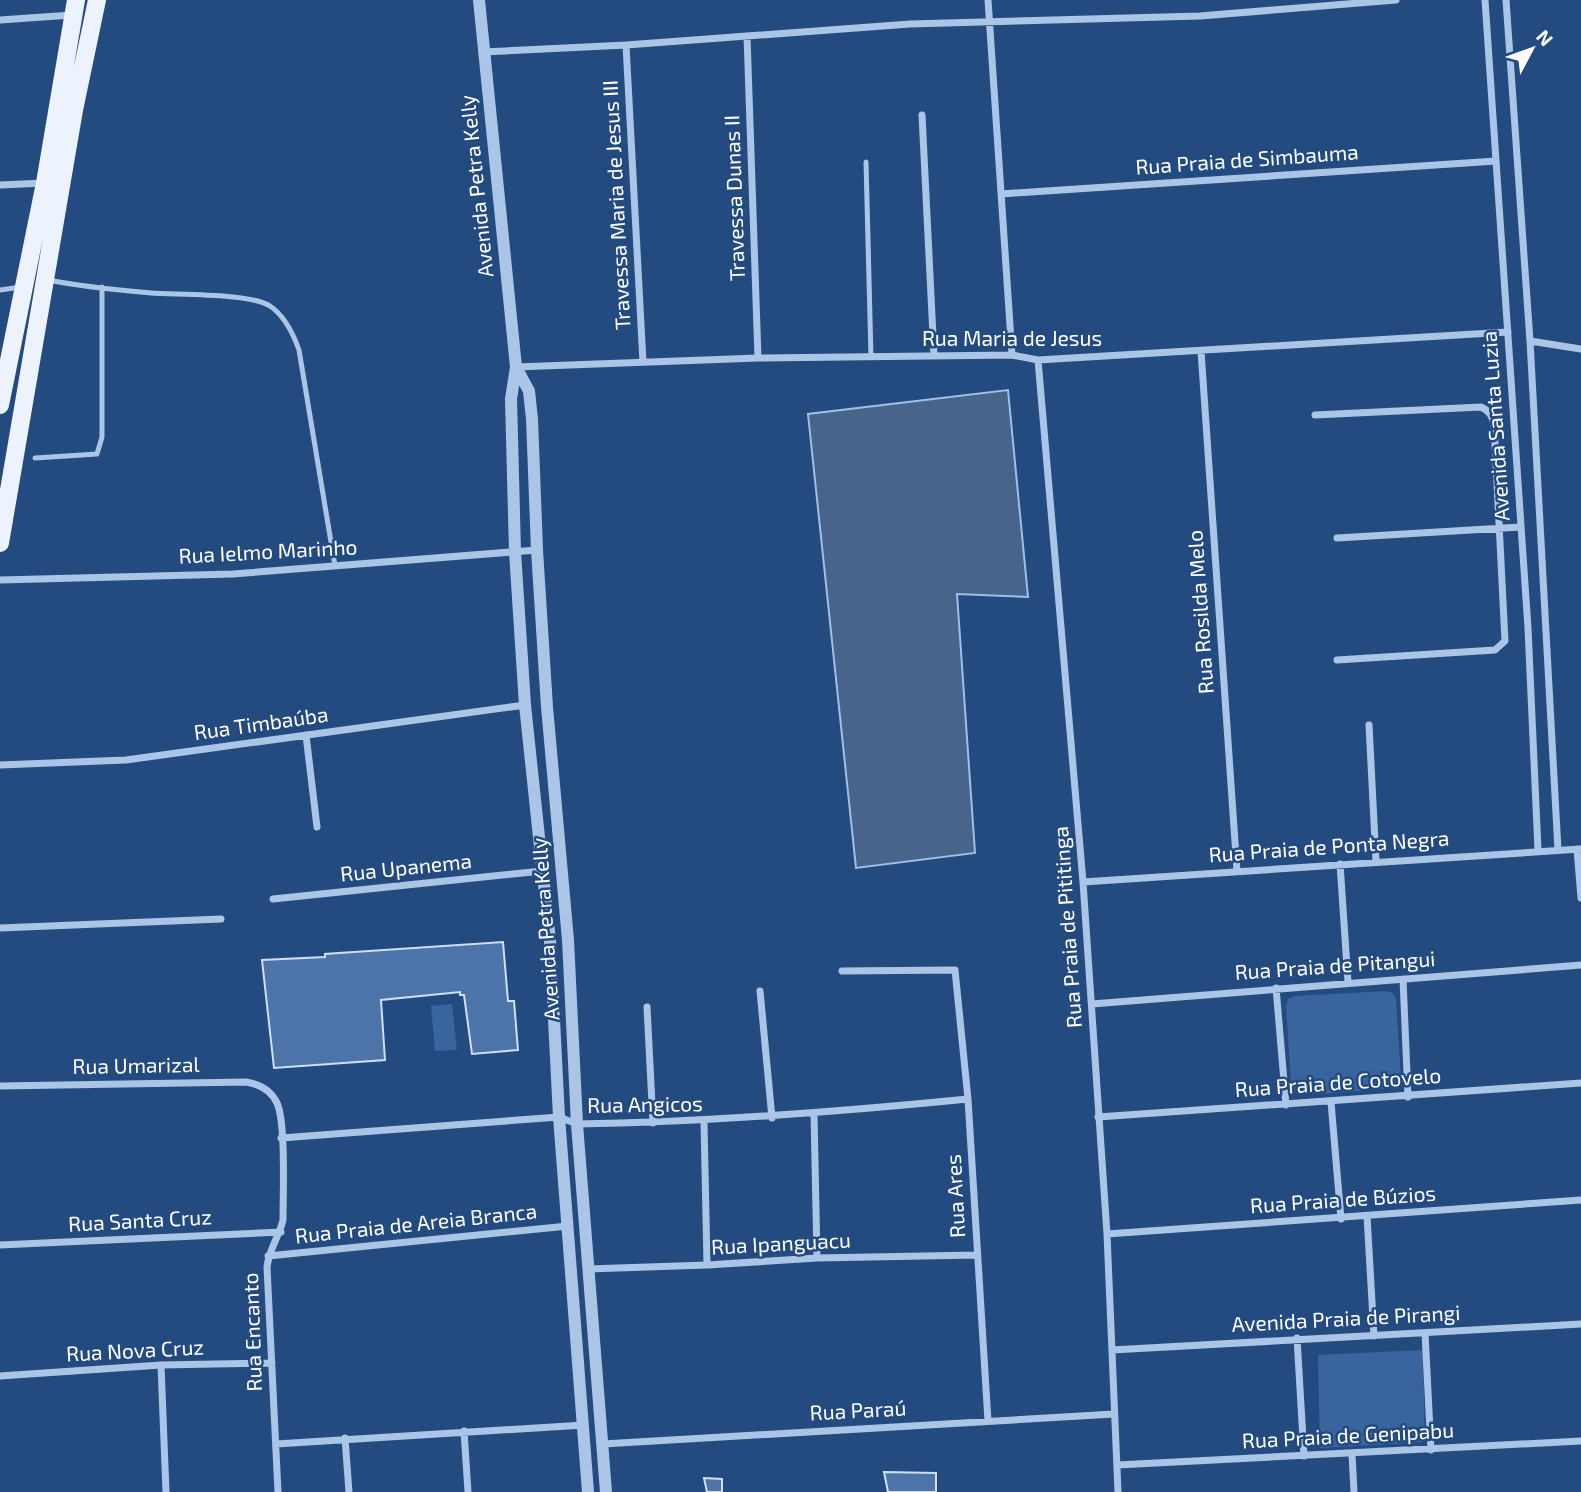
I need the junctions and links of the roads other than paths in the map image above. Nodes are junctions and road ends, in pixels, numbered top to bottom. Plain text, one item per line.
1 (97, 0) edge
2 (479, 0) edge
3 (988, 0) edge
4 (1395, 0) edge
5 (1485, 0) edge
6 (1506, 0) edge
7 (74, 7) edge
8 (0, 20) edge
9 (988, 22) junction
10 (747, 36) junction
11 (626, 45) junction
12 (482, 52) junction
13 (922, 115) dead end
14 (1496, 161) junction
15 (866, 162) dead end
16 (45, 183) junction
17 (0, 185) edge
18 (1001, 194) junction
19 (47, 280) junction
20 (26, 281) junction
21 (102, 288) junction
22 (0, 290) edge
23 (1508, 332) junction
24 (1530, 341) junction
25 (6, 349) edge
26 (1581, 349) edge
27 (1201, 351) junction
28 (1012, 355) junction
29 (934, 356) junction
30 (871, 357) junction
31 (758, 358) junction
32 (1038, 360) junction
33 (643, 362) junction
34 (516, 367) junction
35 (0, 405) edge
36 (1315, 415) dead end
37 (35, 458) dead end
38 (1521, 527) junction
39 (1501, 528) junction
40 (1337, 538) dead end
41 (0, 542) edge
42 (537, 550) junction
43 (515, 552) junction
44 (335, 566) junction
45 (0, 580) edge
46 (1338, 660) dead end
47 (525, 705) junction
48 (1369, 725) dead end
49 (306, 735) junction
50 (0, 765) edge
51 (317, 827) dead end
52 (1579, 849) edge
53 (1538, 850) junction
54 (1558, 850) junction
55 (1376, 861) junction
56 (1340, 864) junction
57 (542, 871) junction
58 (1237, 871) junction
59 (1083, 882) junction
60 (1581, 898) edge
61 (273, 899) dead end
62 (221, 919) dead end
63 (0, 928) edge
64 (1581, 965) edge
65 (842, 971) dead end
66 (1403, 979) junction
67 (1348, 982) junction
68 (1276, 988) junction
69 (760, 990) dead end
70 (1092, 1004) junction
71 (647, 1006) dead end
72 (1581, 1083) edge
73 (0, 1086) edge
74 (269, 1092) joint
75 (1408, 1097) junction
76 (968, 1099) junction
77 (1331, 1102) junction
78 (1286, 1105) junction
79 (814, 1114) junction
80 (559, 1117) junction
81 (1098, 1117) junction
82 (772, 1118) junction
83 (704, 1122) junction
84 (653, 1123) junction
85 (577, 1124) junction
86 (281, 1138) junction
87 (1581, 1200) edge
88 (1367, 1216) junction
89 (1341, 1219) junction
90 (568, 1226) junction
91 (281, 1232) junction
92 (1107, 1234) junction
93 (0, 1245) edge
94 (977, 1255) junction
95 (268, 1256) junction
96 (817, 1258) junction
97 (708, 1265) junction
98 (588, 1269) junction
99 (1581, 1324) edge
100 (1425, 1333) junction
101 (1374, 1336) junction
102 (1297, 1338) junction
103 (1112, 1350) junction
104 (272, 1363) junction
105 (161, 1365) junction
106 (0, 1376) edge
107 (1114, 1414) junction
108 (988, 1421) junction
109 (584, 1425) junction
110 (464, 1432) junction
111 (345, 1438) junction
112 (1581, 1441) edge
113 (276, 1444) junction
114 (603, 1444) junction
115 (1431, 1450) junction
116 (1352, 1454) junction
117 (1304, 1456) junction
118 (1117, 1465) junction
119 (166, 1492) edge
120 (278, 1492) edge
121 (349, 1492) edge
122 (468, 1492) edge
123 (588, 1492) edge
124 (606, 1492) edge
125 (1118, 1492) edge
126 (1354, 1492) edge

1 - 19 main road
2 - 12 street, Avenida Petra Kelly
3 - 9 street
4 - 9 street
5 - 14 street, Avenida Santa Luzia
6 - 24 street, Avenida Santa Luzia
7 - 8 street
7 - 16 main road
9 - 10 street
9 - 18 street
10 - 11 street
10 - 31 street, Travessa Dunas II
11 - 12 street
11 - 33 street, Travessa Maria de Jesus III
12 - 34 street, Avenida Petra Kelly
13 - 29 street
14 - 18 street, Rua Praia de Simbauma
14 - 23 street, Avenida Santa Luzia
15 - 30 lane
16 - 17 street
16 - 20 main road
18 - 28 street
19 - 20 main road
19 - 21 lane
19 - 41 main road
20 - 22 lane
20 - 25 main road
21 - 37 lane
21 - 44 lane
23 - 27 street, Rua Maria de Jesus
23 - 38 street, Avenida Santa Luzia
24 - 26 street
24 - 54 street, Avenida Santa Luzia
25 - 35 main road
27 - 32 street, Rua Maria de Jesus
27 - 58 street, Rua Rosilda Melo
28 - 29 street, Rua Maria de Jesus
28 - 32 street, Rua Maria de Jesus
29 - 30 street, Rua Maria de Jesus
30 - 31 street, Rua Maria de Jesus
31 - 33 street, Rua Maria de Jesus
32 - 59 street, Rua Praia de Pititinga
33 - 34 street, Rua Maria de Jesus
34 - 42 street, Avenida Petra Kelly
34 - 43 street, Avenida Petra Kelly
36 - 39 street
38 - 39 street
38 - 53 street, Avenida Santa Luzia
39 - 40 street
39 - 46 street
42 - 43 street, Rua Ielmo Marinho
42 - 85 street, Avenida Petra Kelly
43 - 44 street, Rua Ielmo Marinho
43 - 47 street, Avenida Petra Kelly
44 - 45 street, Rua Ielmo Marinho
47 - 49 street, Rua Timbaúba
47 - 57 street, Avenida Petra Kelly
48 - 55 street
49 - 50 street, Rua Timbaúba
49 - 51 street
52 - 54 street, Rua Praia de Ponta Negra
52 - 60 street
53 - 54 street, Rua Praia de Ponta Negra
53 - 55 street, Rua Praia de Ponta Negra
55 - 56 street, Rua Praia de Ponta Negra
56 - 58 street, Rua Praia de Ponta Negra
56 - 67 street
57 - 61 street, Rua Upanema
57 - 80 street, Avenida Petra Kelly
58 - 59 street, Rua Praia de Ponta Negra
59 - 70 street, Rua Praia de Pititinga
62 - 63 street
64 - 66 street, Rua Praia de Pitangui
65 - 76 street, Rua Ares
66 - 67 street, Rua Praia de Pitangui
66 - 75 street
67 - 68 street, Rua Praia de Pitangui
68 - 70 street, Rua Praia de Pitangui
68 - 78 street
69 - 82 street
70 - 81 street, Rua Praia de Pititinga
71 - 84 street
72 - 75 street, Rua Praia de Cotovelo
73 - 74 street, Rua Umarizal
74 - 86 street, Rua Encanto
75 - 77 street, Rua Praia de Cotovelo
76 - 79 street, Rua Angicos
76 - 94 street, Rua Ares
77 - 78 street, Rua Praia de Cotovelo
77 - 89 street
78 - 81 street, Rua Praia de Cotovelo
79 - 82 street, Rua Angicos
79 - 96 street
80 - 85 street, Rua Angicos
80 - 86 street, Rua Angicos
80 - 90 street, Avenida Petra Kelly
81 - 92 street, Rua Praia de Pititinga
82 - 83 street, Rua Angicos
83 - 84 street, Rua Angicos
83 - 97 street
84 - 85 street, Rua Angicos
85 - 98 street, Avenida Petra Kelly
86 - 91 street, Rua Encanto
87 - 88 street, Rua Praia de Búzios
88 - 89 street, Rua Praia de Búzios
88 - 101 street
89 - 92 street, Rua Praia de Búzios
90 - 95 street, Rua Praia de Areia Branca
90 - 109 street, Avenida Petra Kelly
91 - 93 street, Rua Santa Cruz
91 - 95 street, Rua Encanto
92 - 103 street, Rua Praia de Pititinga
94 - 96 street, Rua Ipanguacu
94 - 108 street, Rua Ares
95 - 104 street, Rua Encanto
96 - 97 street, Rua Ipanguacu
97 - 98 street, Rua Ipanguacu
98 - 114 street, Avenida Petra Kelly
99 - 100 street, Avenida Praia de Pirangi
100 - 101 street, Avenida Praia de Pirangi
100 - 115 street
101 - 102 street, Avenida Praia de Pirangi
102 - 103 street, Avenida Praia de Pirangi
102 - 117 street
103 - 107 street, Rua Praia de Pititinga
104 - 105 street, Rua Nova Cruz
104 - 113 street, Rua Encanto
105 - 106 street, Rua Nova Cruz
105 - 119 street
107 - 108 street, Rua Paraú
107 - 118 street, Rua Praia de Pititinga
108 - 114 street, Rua Paraú
109 - 110 street
109 - 123 street, Avenida Petra Kelly
110 - 111 street
110 - 122 street
111 - 113 street
111 - 121 street
112 - 115 street, Rua Praia de Genipabu
113 - 120 street, Rua Encanto
114 - 124 street, Avenida Petra Kelly
115 - 116 street, Rua Praia de Genipabu
116 - 117 street, Rua Praia de Genipabu
116 - 126 street
117 - 118 street, Rua Praia de Genipabu
118 - 125 street, Rua Praia de Pititinga

